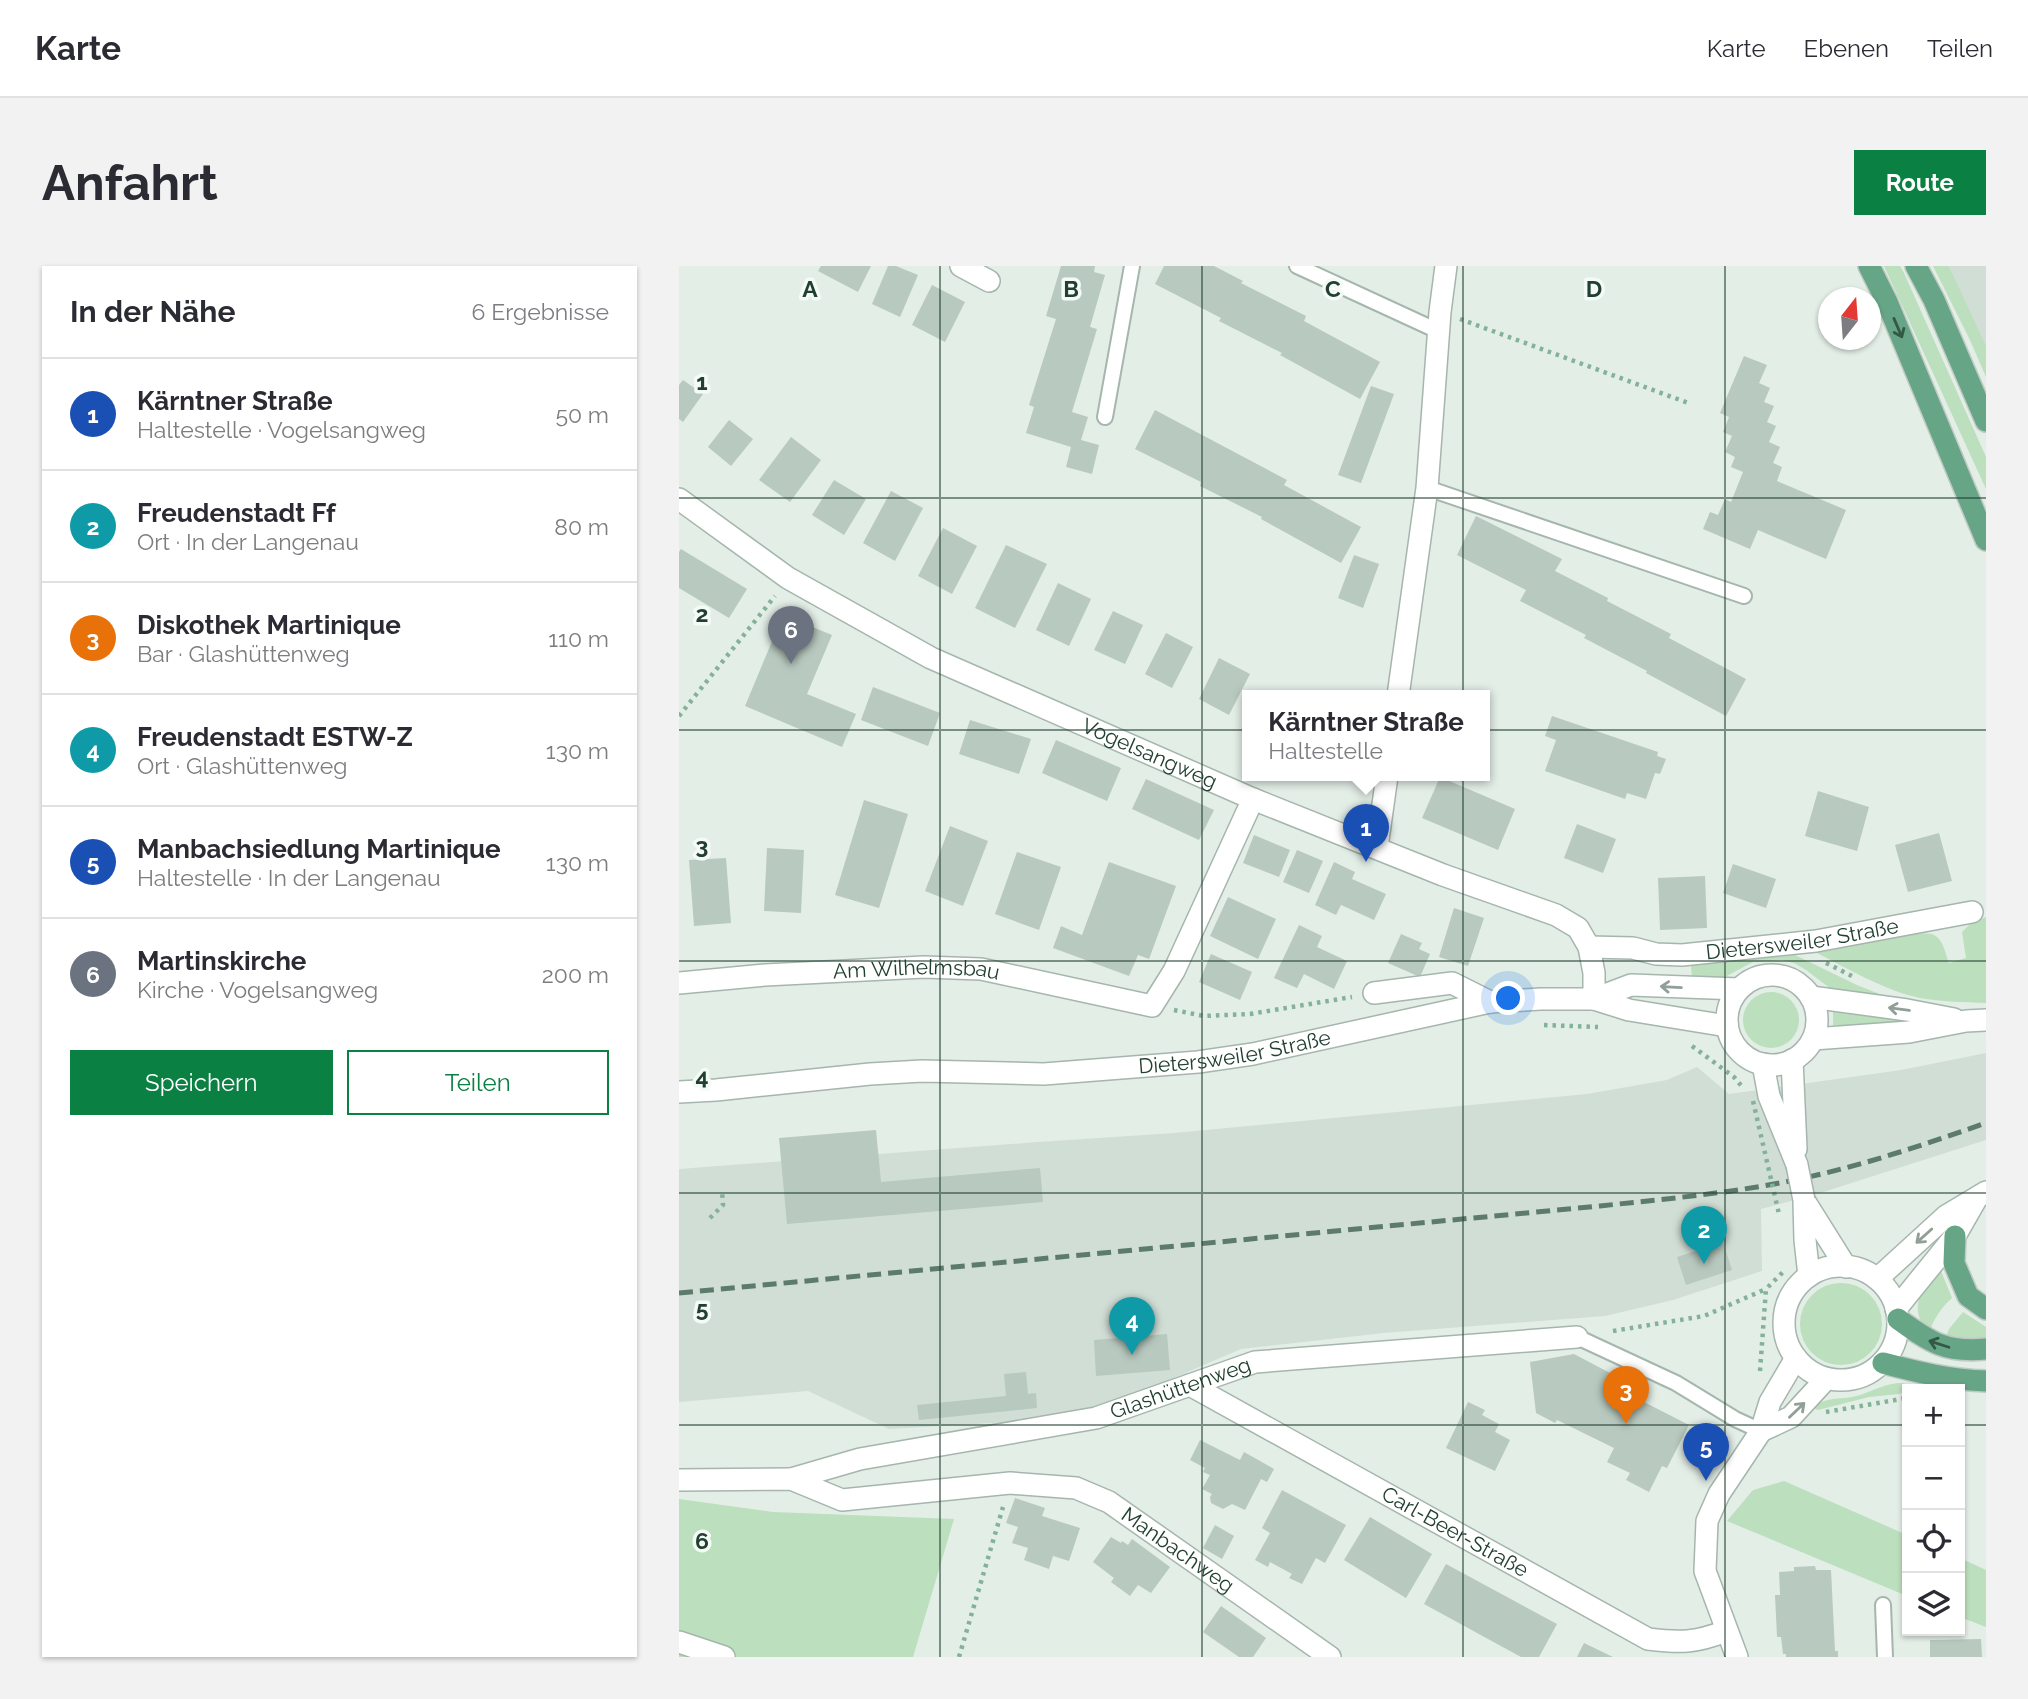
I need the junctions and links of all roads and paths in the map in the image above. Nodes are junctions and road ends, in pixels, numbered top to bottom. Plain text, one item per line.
1 (961, 266) edge
2 (1132, 266) edge
3 (1297, 266) edge
4 (1446, 266) edge
5 (1869, 266) edge
6 (1916, 266) edge
7 (989, 281) dead end
8 (1439, 321) junction
9 (1692, 404) dead end
10 (1105, 417) dead end
11 (1986, 421) edge
12 (1427, 488) junction
13 (679, 499) edge
14 (1986, 540) edge
15 (788, 578) junction
16 (1744, 596) dead end
17 (1399, 690) edge
18 (679, 716) edge
19 (1386, 781) edge
20 (1253, 799) junction
21 (1377, 847) junction
22 (1972, 912) dead end
23 (1589, 947) junction
24 (679, 983) edge
25 (1739, 989) junction
26 (1374, 993) joint
27 (1811, 997) junction
28 (1594, 999) junction
29 (1490, 1002) junction
30 (1152, 1006) junction
31 (1976, 1021) edge
32 (1727, 1026) junction
33 (1812, 1039) junction
34 (1791, 1060) junction
35 (1763, 1064) junction
36 (679, 1092) edge
37 (1761, 1098) junction
38 (1797, 1165) junction
39 (722, 1191) dead end
40 (1981, 1195) edge
41 (1804, 1200) junction
42 (710, 1218) dead end
43 (1782, 1224) dead end
44 (1955, 1236) junction
45 (1846, 1267) junction
46 (1787, 1268) dead end
47 (1809, 1276) junction
48 (1877, 1279) junction
49 (1766, 1289) junction
50 (1986, 1309) edge
51 (1897, 1314) junction
52 (1577, 1337) junction
53 (1986, 1349) edge
54 (1796, 1358) junction
55 (1883, 1363) junction
56 (1826, 1379) junction
57 (1760, 1380) dead end
58 (1986, 1381) edge
59 (1190, 1385) junction
60 (1902, 1399) edge
61 (1813, 1414) dead end
62 (1761, 1432) junction
63 (791, 1479) junction
64 (679, 1480) edge
65 (1010, 1483) junction
66 (1883, 1605) dead end
67 (1726, 1631) junction
68 (679, 1642) edge
69 (724, 1657) edge
70 (959, 1657) edge
71 (1330, 1657) edge
72 (1737, 1657) edge
73 (1885, 1657) edge

1 - 7 street
2 - 10 lane
3 - 8 lane
4 - 8 street
5 -> 14 main road
6 - 11 main road
8 - 9 path
8 - 12 street
12 - 16 lane
12 - 17 street
13 - 15 street, Vogelsangweg
15 - 18 path
15 - 20 street, Vogelsangweg
19 - 21 street
20 - 21 street, Vogelsangweg
20 - 30 street
21 - 23 street, Vogelsangweg
22 - 23 street, Dietersweiler Straße
23 - 28 street
24 - 30 street, Am Wilhelmsbau
25 - 27 street
25 -> 28 street, Dietersweiler Straße
25 - 32 street
26 - 29 street
26 - 30 path
31 -> 27 street
27 - 33 street
28 - 29 street, Dietersweiler Straße
28 - 32 street, Dietersweiler Straße
29 - 36 street, Dietersweiler Straße
31 - 33 street
32 - 35 street
33 - 34 street
34 - 35 street
34 - 38 street
35 - 37 street
37 - 38 street
37 - 43 path, bridge
38 - 41 street, bridge
39 - 42 path
40 - 44 street
40 -> 48 street
41 - 45 street
41 - 47 street
44 - 50 main road
44 - 51 street
45 - 47 street
45 - 48 street
46 - 49 path
47 - 54 street
48 - 51 street
49 - 52 path
49 - 57 path
53 -> 51 main road
51 - 55 street
52 - 59 street, Glashüttenweg
52 - 62 lane
54 - 56 street
54 - 62 street
55 - 56 street
55 - 58 main road
62 -> 56 street
59 - 63 street, Glashüttenweg
59 - 67 street, Carl-Beer-Straße
60 - 61 path
62 - 67 street
63 - 64 street, Glashüttenweg
63 - 65 street, Glashüttenweg
65 - 70 path
65 - 71 street, Manbachweg
66 - 73 lane
67 - 72 street
68 - 69 street

